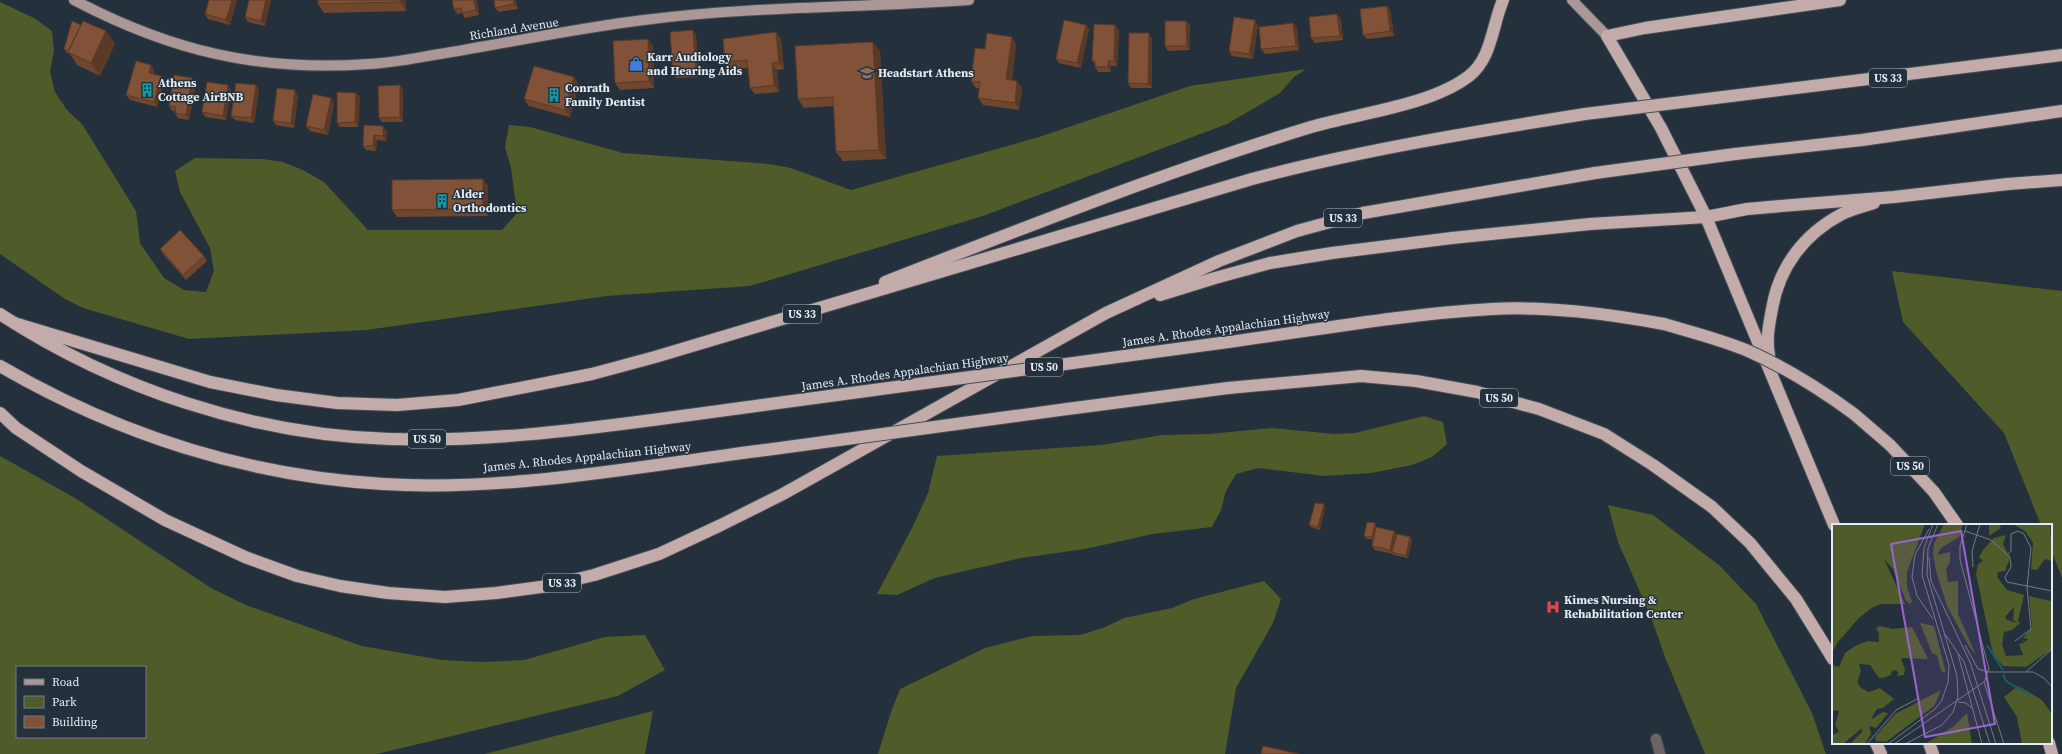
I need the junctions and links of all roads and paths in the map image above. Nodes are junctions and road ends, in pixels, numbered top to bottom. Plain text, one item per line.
1 (74, 0) edge
2 (969, 0) edge
3 (1502, 0) edge
4 (1572, 0) edge
5 (1840, 0) edge
6 (1607, 36) junction
7 (2062, 55) edge
8 (2062, 111) edge
9 (2062, 180) edge
10 (1894, 197) junction
11 (1706, 217) junction
12 (1106, 313) junction
13 (0, 314) edge
14 (794, 317) junction
15 (14, 323) junction
16 (0, 366) edge
17 (1772, 376) junction
18 (0, 413) edge
19 (1834, 524) edge
20 (1956, 524) edge
21 (1832, 657) edge
22 (1656, 739) dead end
23 (1877, 744) edge
24 (1927, 744) edge
25 (1928, 744) edge
26 (2049, 744) edge
27 (1660, 754) edge
28 (1882, 754) edge
29 (1929, 754) edge
30 (1934, 754) edge
31 (2052, 754) edge

1 - 2 main road, Richland Avenue
3 - 14 highway
4 - 6 main road
5 - 6 highway
6 - 11 highway
7 - 14 highway, US 33, bridge
8 - 12 highway, US 33, bridge
9 - 10 highway
10 - 11 highway
10 - 17 highway
11 - 12 highway
11 - 17 highway
12 - 18 highway, US 33
13 - 15 highway, James A. Rhodes Appalachian Highway / US 33
14 - 15 highway, US 33
15 - 20 highway, James A. Rhodes Appalachian Highway / US 50, bridge
16 - 21 highway, James A. Rhodes Appalachian Highway / US 50, bridge
17 - 19 highway
22 - 27 street
23 - 28 highway
24 - 29 highway
25 - 30 highway
26 - 31 highway

